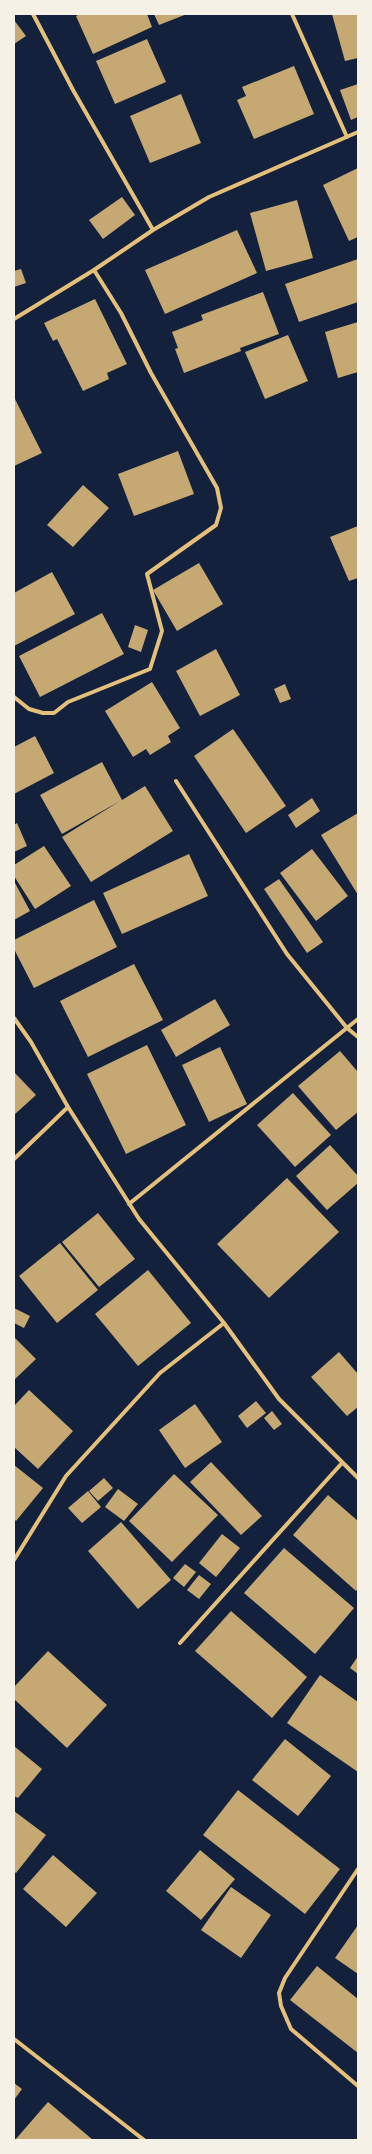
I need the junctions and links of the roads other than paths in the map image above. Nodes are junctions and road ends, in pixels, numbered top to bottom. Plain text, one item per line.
1 (33, 14) edge
2 (292, 14) edge
3 (358, 132) edge
4 (347, 136) junction
5 (153, 230) junction
6 (94, 270) junction
7 (14, 319) edge
8 (14, 697) edge
9 (176, 781) dead end
10 (14, 1018) edge
11 (358, 1019) edge
12 (347, 1028) junction
13 (358, 1037) edge
14 (68, 1107) junction
15 (14, 1159) edge
16 (129, 1204) junction
17 (224, 1323) junction
18 (342, 1463) junction
19 (358, 1478) edge
20 (14, 1560) edge
21 (180, 1643) dead end
22 (358, 1869) edge
23 (14, 2040) edge
24 (358, 2086) edge
25 (144, 2140) edge

1 - 5 street
2 - 4 street
3 - 4 street
4 - 5 street
5 - 6 street
6 - 7 street
6 - 8 street
9 - 12 street
10 - 14 street
11 - 12 street
12 - 13 street
12 - 16 street
14 - 15 street
14 - 16 street
16 - 17 street
17 - 18 street
17 - 20 street
18 - 19 street
18 - 21 street
22 - 24 street
23 - 25 street

